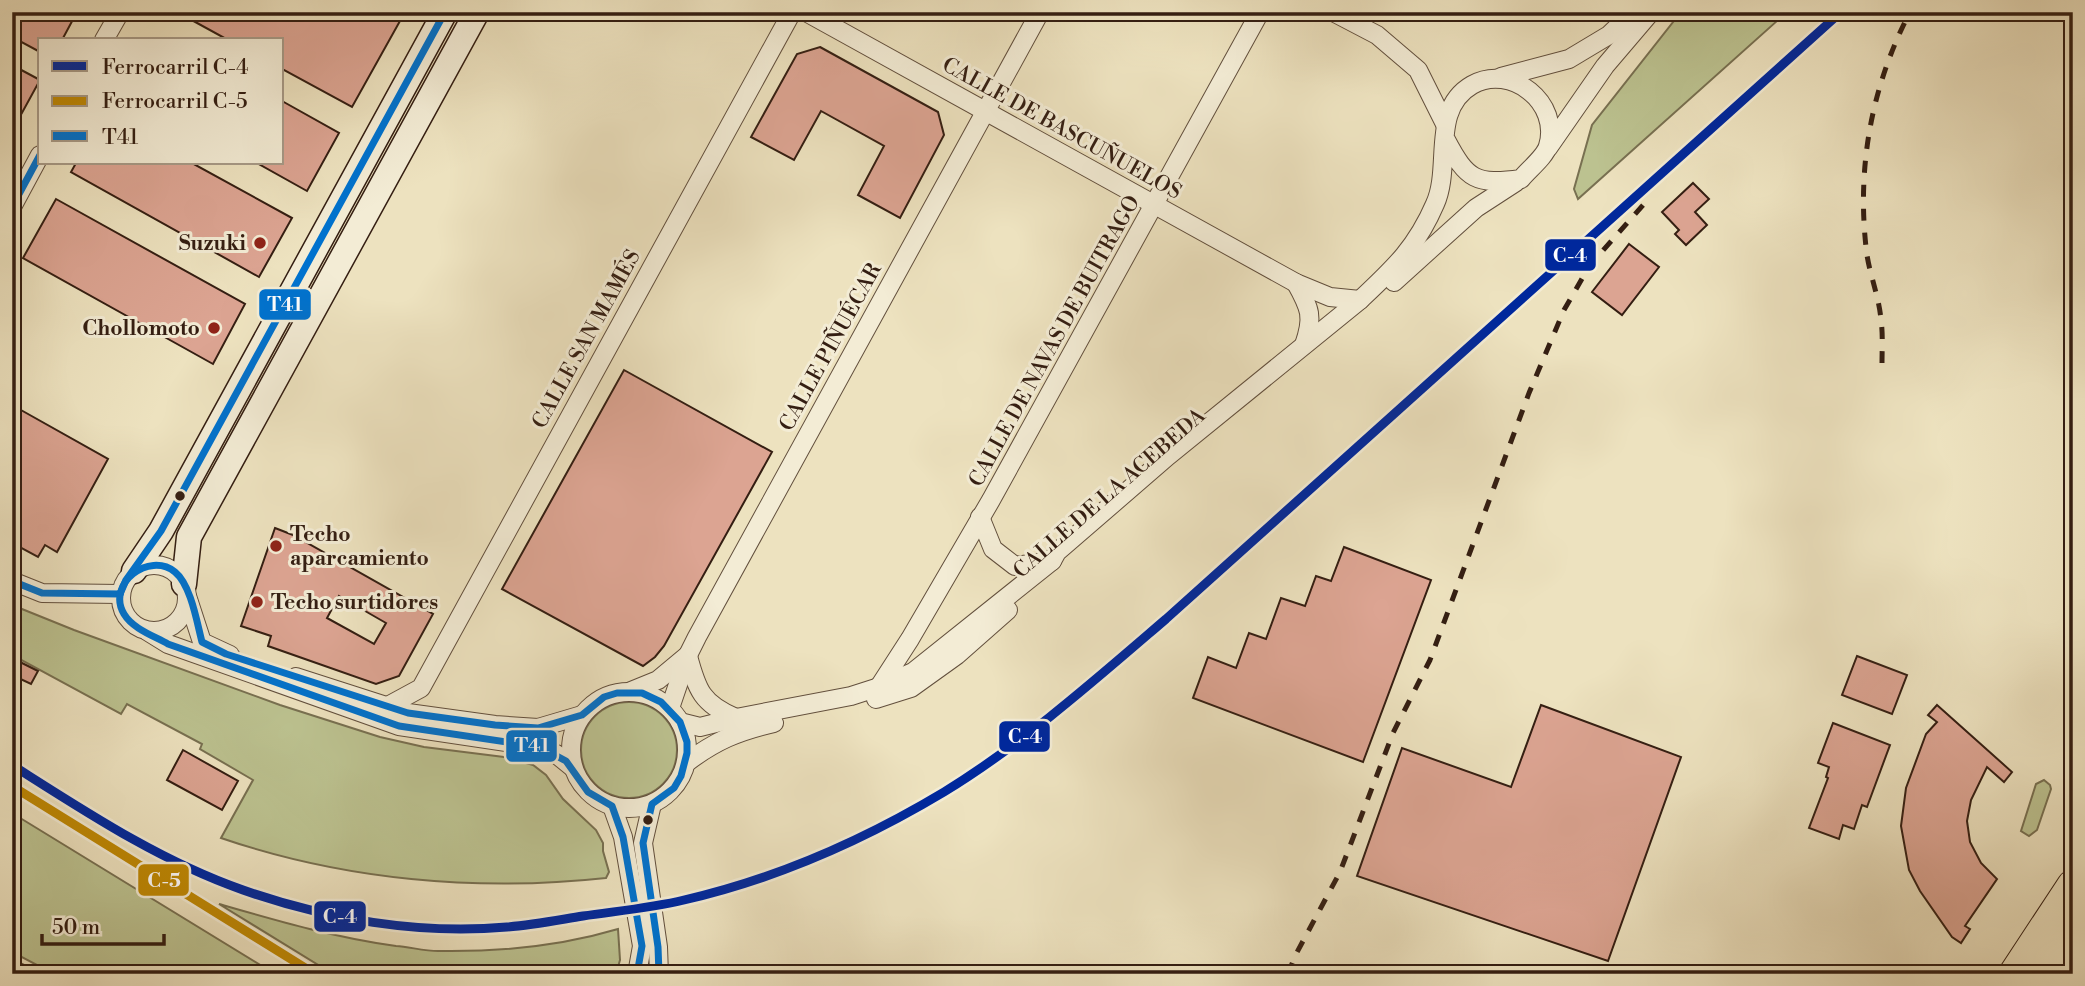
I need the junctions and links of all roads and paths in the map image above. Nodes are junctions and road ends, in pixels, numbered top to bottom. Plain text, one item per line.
1 (120, 12) edge
2 (445, 12) edge
3 (477, 12) edge
4 (792, 12) edge
5 (806, 12) edge
6 (1041, 12) edge
7 (1260, 12) edge
8 (1333, 12) edge
9 (1633, 12) edge
10 (1651, 12) edge
11 (105, 38) edge
12 (1495, 79) junction
13 (985, 112) junction
14 (1445, 132) junction
15 (1548, 148) junction
16 (38, 159) edge
17 (1521, 179) junction
18 (1155, 206) junction
19 (12, 207) edge
20 (1296, 283) junction
21 (1360, 300) junction
22 (1303, 346) junction
23 (980, 517) junction
24 (1052, 561) junction
25 (134, 571) junction
26 (12, 581) edge
27 (186, 590) junction
28 (120, 594) junction
29 (148, 632) junction
30 (688, 655) junction
31 (879, 687) junction
32 (421, 688) junction
33 (631, 691) junction
34 (386, 707) junction
35 (582, 715) junction
36 (675, 715) junction
37 (433, 716) junction
38 (736, 718) junction
39 (686, 763) junction
40 (572, 767) junction
41 (652, 804) junction
42 (612, 806) junction
43 (637, 866) junction
44 (2073, 886) edge
45 (2073, 934) edge
46 (650, 946) junction
47 (12, 969) edge
48 (22, 974) edge
49 (638, 974) edge
50 (659, 974) edge
51 (2015, 974) edge
52 (2047, 974) edge

1 - 11 street
2 - 25 main road
3 - 27 main road
4 - 32 street, CALLE SAN MAMÉS
5 - 13 street, CALLE DE BASCUÑUELOS
6 - 13 street, CALLE PIÑUÉCAR
7 - 18 street, CALLE DE NAVAS DE BUITRAGO
8 - 14 street
9 - 12 street
10 - 15 street
12 - 14 street
12 - 15 street
13 - 18 street, CALLE DE BASCUÑUELOS
13 - 30 street, CALLE PIÑUÉCAR
14 - 17 street
14 - 21 street, CALLE DE LA ACEBEDA
15 - 17 street
16 - 19 street
17 - 39 street, CALLE DE LA ACEBEDA
18 - 20 street, CALLE DE BASCUÑUELOS
18 - 23 street, CALLE DE NAVAS DE BUITRAGO
20 - 21 street, CALLE DE BASCUÑUELOS
20 - 22 street
21 - 22 street, CALLE DE LA ACEBEDA
22 - 24 street, CALLE DE LA ACEBEDA
23 - 24 street
23 - 31 street, CALLE DE NAVAS DE BUITRAGO
24 - 31 street, CALLE DE LA ACEBEDA
25 - 27 street
25 - 28 street
26 - 28 street
27 - 29 street
27 - 34 street
28 - 29 street
29 - 40 street
30 - 33 street
30 - 36 street, CALLE PIÑUÉCAR
30 - 38 street
31 - 38 street, CALLE DE LA ACEBEDA
32 - 34 street
32 - 37 street
33 - 35 street
33 - 36 street
34 - 37 street
35 - 37 street
35 - 40 street
36 - 38 street, CALLE DE LA ACEBEDA
36 - 39 street
39 - 41 street
40 - 42 street
41 - 42 street
41 - 43 street
42 - 43 street
43 - 46 street
44 - 51 highway
45 - 52 highway
46 - 49 street
46 - 50 street
47 - 48 street

